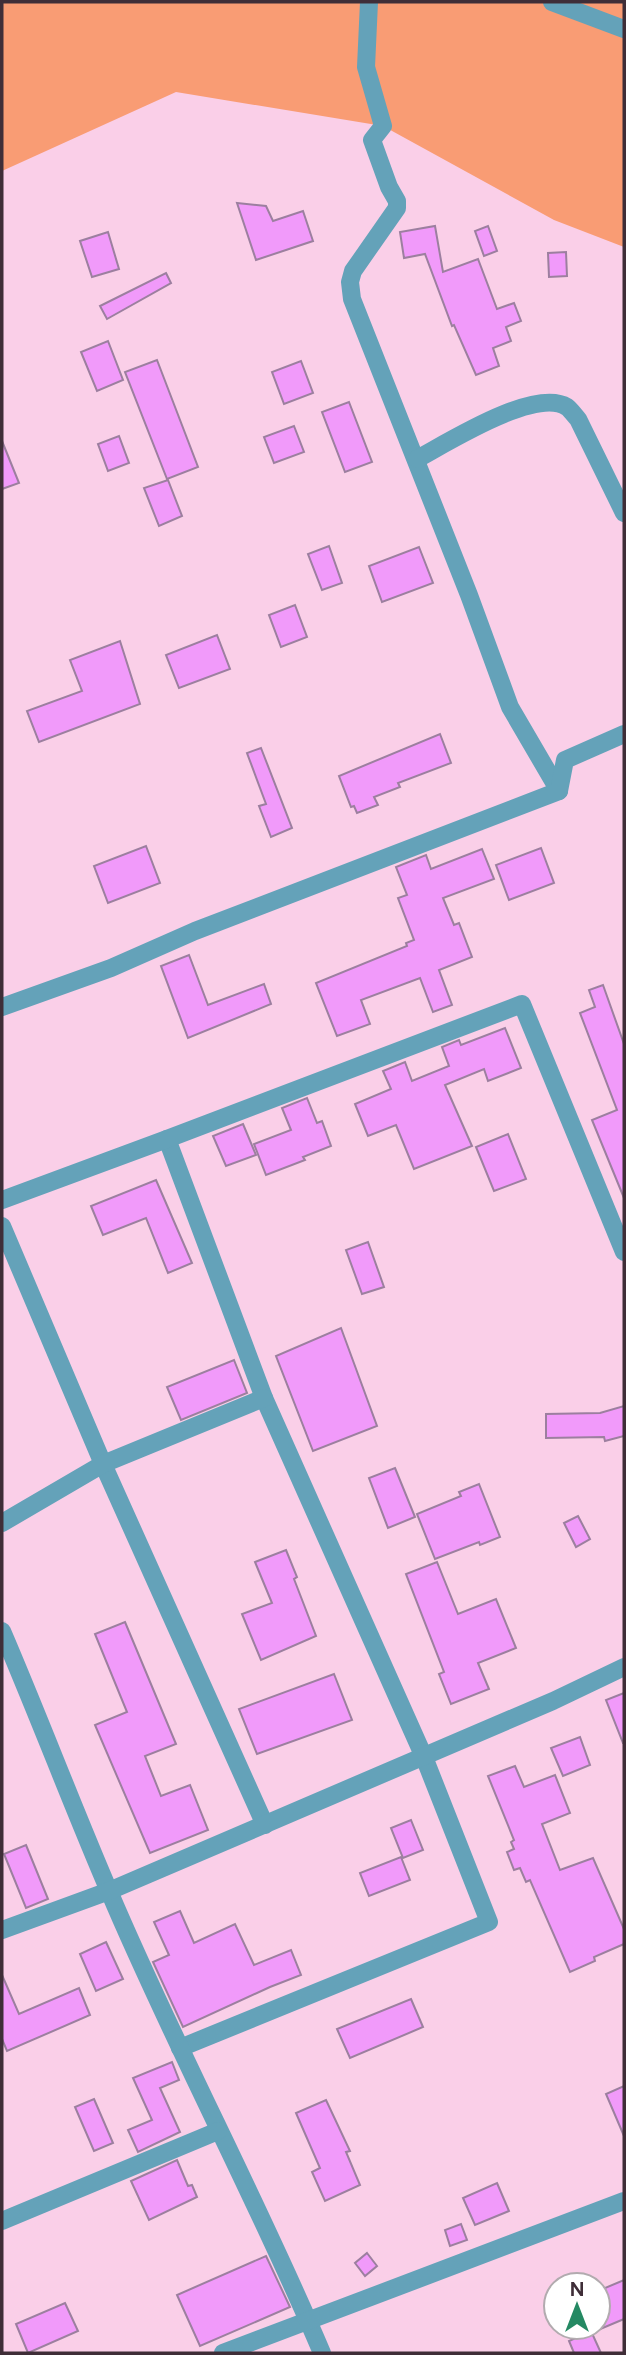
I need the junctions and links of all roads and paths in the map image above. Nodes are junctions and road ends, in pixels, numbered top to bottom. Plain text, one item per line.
1 (369, 2) edge
2 (552, 2) edge
3 (624, 29) edge
4 (417, 459) junction
5 (624, 513) edge
6 (624, 734) edge
7 (559, 792) junction
8 (2, 1007) edge
9 (167, 1139) junction
10 (2, 1200) edge
11 (2, 1226) edge
12 (624, 1252) edge
13 (264, 1398) junction
14 (103, 1464) junction
15 (2, 1523) edge
16 (2, 1631) edge
17 (624, 1667) edge
18 (424, 1757) junction
19 (265, 1825) junction
20 (108, 1891) junction
21 (2, 1930) edge
22 (180, 2048) junction
23 (218, 2131) junction
24 (624, 2201) edge
25 (2, 2221) edge
26 (308, 2320) junction
27 (223, 2353) edge
28 (322, 2353) edge

1 - 4 street
2 - 3 street
4 - 5 street
4 - 7 street
6 - 7 street
7 - 8 street
9 - 10 street
9 - 12 street
9 - 13 street
11 - 14 street
13 - 14 street
13 - 18 street
14 - 15 street
14 - 19 street
16 - 20 street
17 - 18 street
18 - 19 street
18 - 22 street
19 - 20 street
20 - 21 street
20 - 22 street
22 - 23 street
23 - 25 street
23 - 26 street
24 - 26 street
26 - 27 street
26 - 28 street

